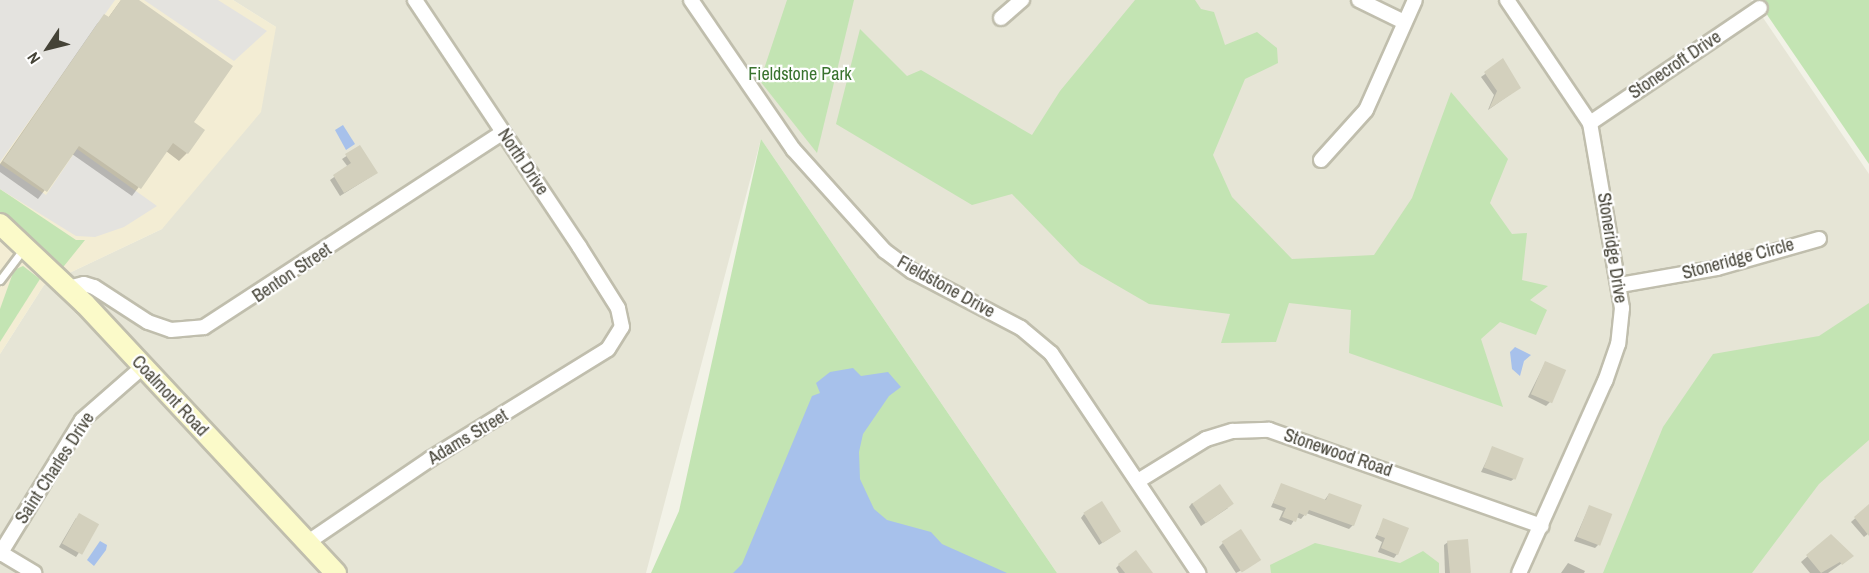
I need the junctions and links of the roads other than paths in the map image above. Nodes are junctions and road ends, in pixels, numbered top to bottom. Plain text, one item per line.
1 (415, 0) edge
2 (691, 0) edge
3 (1022, 0) edge
4 (1359, 0) edge
5 (1415, 0) edge
6 (1508, 0) edge
7 (1760, 8) dead end
8 (1001, 18) dead end
9 (1402, 21) junction
10 (1590, 123) junction
11 (502, 133) junction
12 (1321, 160) dead end
13 (0, 224) edge
14 (1819, 239) dead end
15 (25, 246) junction
16 (0, 280) edge
17 (1620, 285) junction
18 (68, 288) junction
19 (622, 327) joint
20 (144, 366) junction
21 (1138, 481) junction
22 (1542, 526) junction
23 (308, 542) junction
24 (0, 553) edge
25 (34, 573) edge
26 (336, 573) edge
27 (1198, 573) edge
28 (1519, 573) edge

1 - 11 street, North Drive
2 - 21 street, Fieldstone Drive
3 - 8 street
4 - 9 street
5 - 9 street
6 - 10 street, Stoneridge Drive
7 - 10 street, Stonecroft Drive
9 - 12 street
10 - 17 street, Stoneridge Drive
11 - 18 street, Benton Street
11 - 19 street, North Drive
13 - 15 street, Coalmont Road
14 - 17 street, Stoneridge Circle
15 - 16 lane
15 - 18 street, Coalmont Road
17 - 22 street, Stoneridge Drive
18 - 20 street, Coalmont Road
19 - 23 street, Adams Street
20 - 23 street, Coalmont Road
20 - 24 street, Saint Charles Drive
21 - 22 street, Stonewood Road
21 - 27 street, Fieldstone Drive
22 - 28 street, Stoneridge Drive
23 - 26 street, Coalmont Road
24 - 25 street

